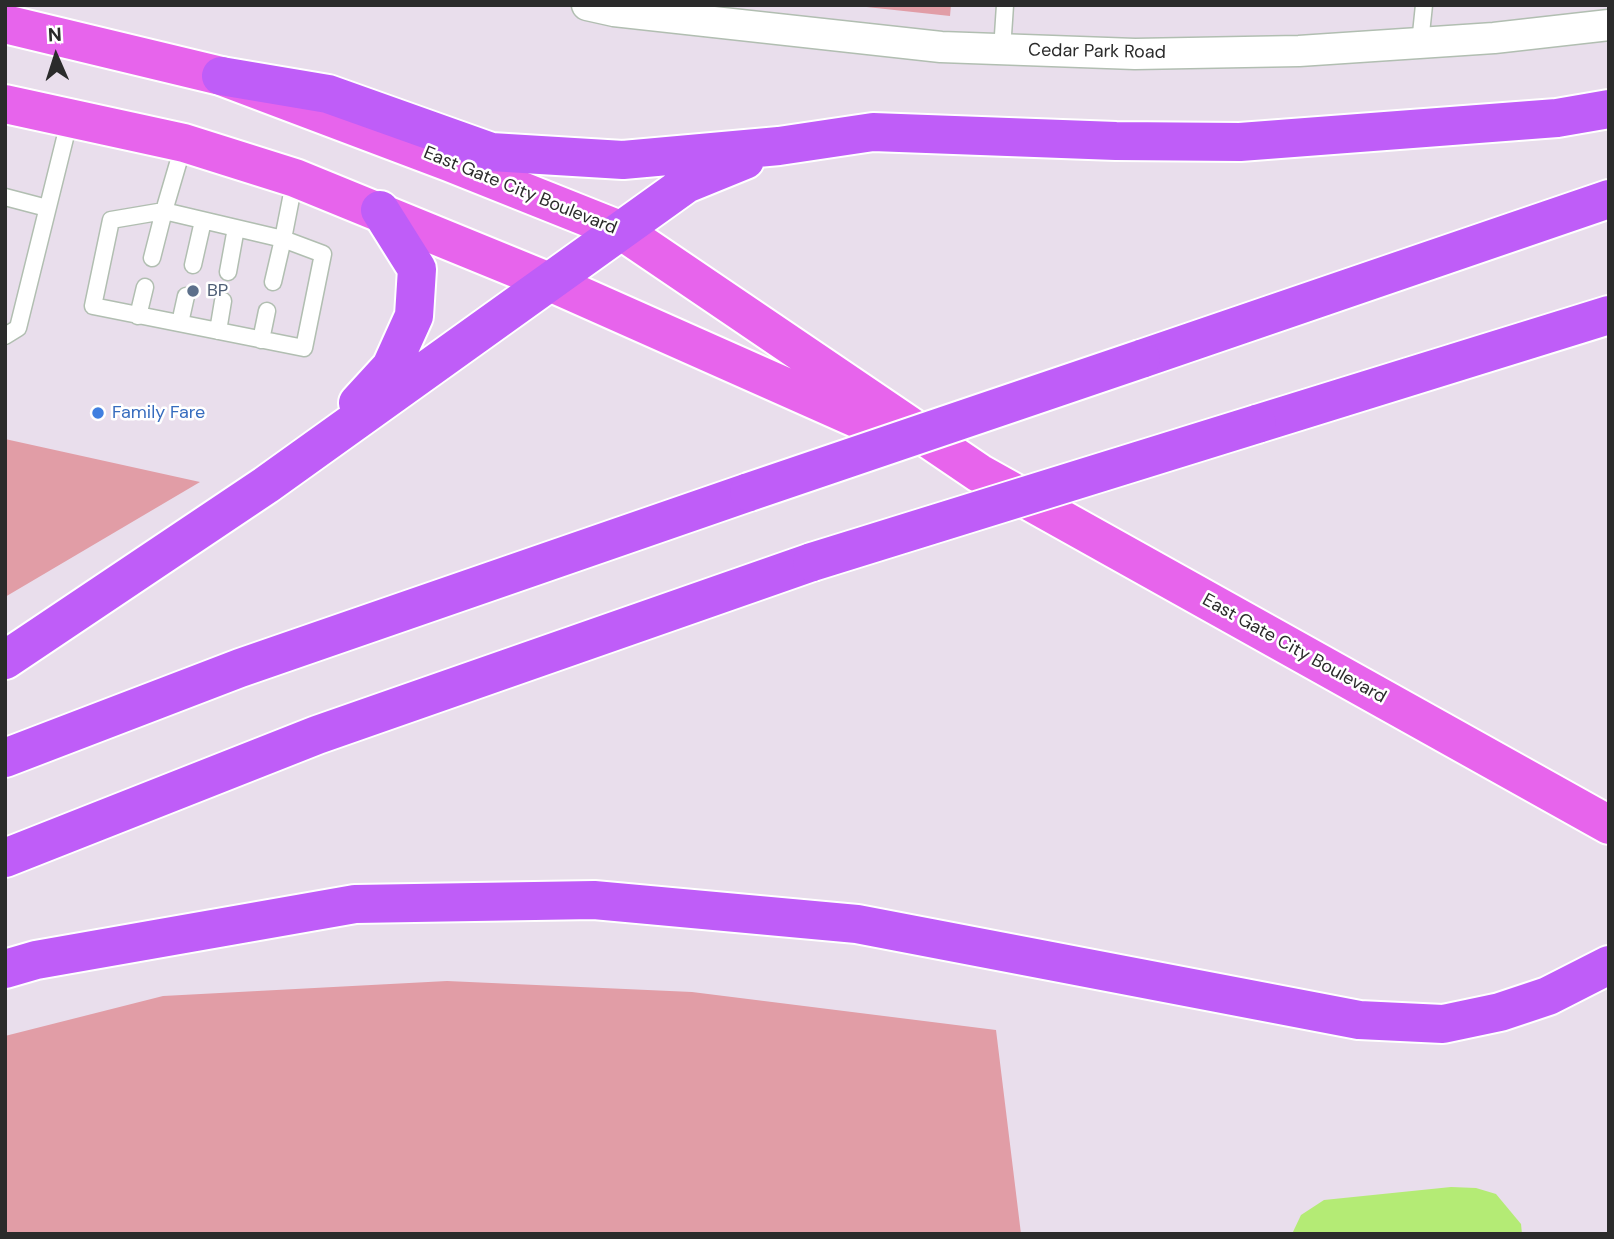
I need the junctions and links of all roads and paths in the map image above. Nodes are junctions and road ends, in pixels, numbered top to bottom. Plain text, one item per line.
1 (587, 5) edge
2 (1005, 5) edge
3 (1424, 5) edge
4 (5, 24) edge
5 (1609, 25) edge
6 (1420, 43) junction
7 (1002, 50) junction
8 (221, 76) junction
9 (5, 104) edge
10 (1609, 109) edge
11 (70, 118) junction
12 (184, 142) junction
13 (779, 146) junction
14 (295, 178) junction
15 (5, 197) edge
16 (1609, 199) edge
17 (47, 208) junction
18 (380, 210) junction
19 (164, 211) junction
20 (203, 221) junction
21 (236, 228) junction
22 (622, 231) junction
23 (283, 239) junction
24 (152, 258) dead end
25 (193, 265) dead end
26 (228, 272) dead end
27 (273, 282) dead end
28 (552, 283) junction
29 (145, 287) dead end
30 (186, 296) dead end
31 (223, 302) dead end
32 (267, 311) dead end
33 (1609, 315) edge
34 (138, 316) junction
35 (180, 323) junction
36 (218, 331) junction
37 (5, 336) edge
38 (261, 340) junction
39 (319, 448) junction
40 (979, 473) junction
41 (5, 660) edge
42 (5, 758) edge
43 (1609, 825) edge
44 (5, 858) edge
45 (1609, 965) edge
46 (5, 969) edge

1 - 7 street, Cedar Park Road
2 - 7 lane
3 - 6 lane
4 - 8 main road, East Gate City Boulevard
5 - 6 street, Cedar Park Road
6 - 7 street, Cedar Park Road
8 - 13 highway
8 - 22 main road, East Gate City Boulevard
9 - 11 main road, East Gate City Boulevard
10 - 13 highway
11 - 12 main road, East Gate City Boulevard
11 - 17 lane
12 - 14 main road, East Gate City Boulevard
12 - 19 lane
13 - 22 highway
14 - 18 main road, East Gate City Boulevard
14 - 23 lane
15 - 17 lane
16 - 42 highway, bridge
17 - 37 lane
18 - 28 main road, East Gate City Boulevard
18 - 39 highway
19 - 20 lane
19 - 24 lane
19 - 34 lane
20 - 21 lane
20 - 25 lane
21 - 23 lane
21 - 26 lane
22 - 28 highway
22 - 40 main road, East Gate City Boulevard
23 - 27 lane
23 - 38 lane
28 - 39 highway
28 - 40 main road, East Gate City Boulevard
29 - 34 lane
30 - 35 lane
31 - 36 lane
32 - 38 lane
33 - 44 highway, bridge
34 - 35 lane
35 - 36 lane
36 - 38 lane
39 - 41 highway
40 - 43 main road, East Gate City Boulevard
45 - 46 highway

